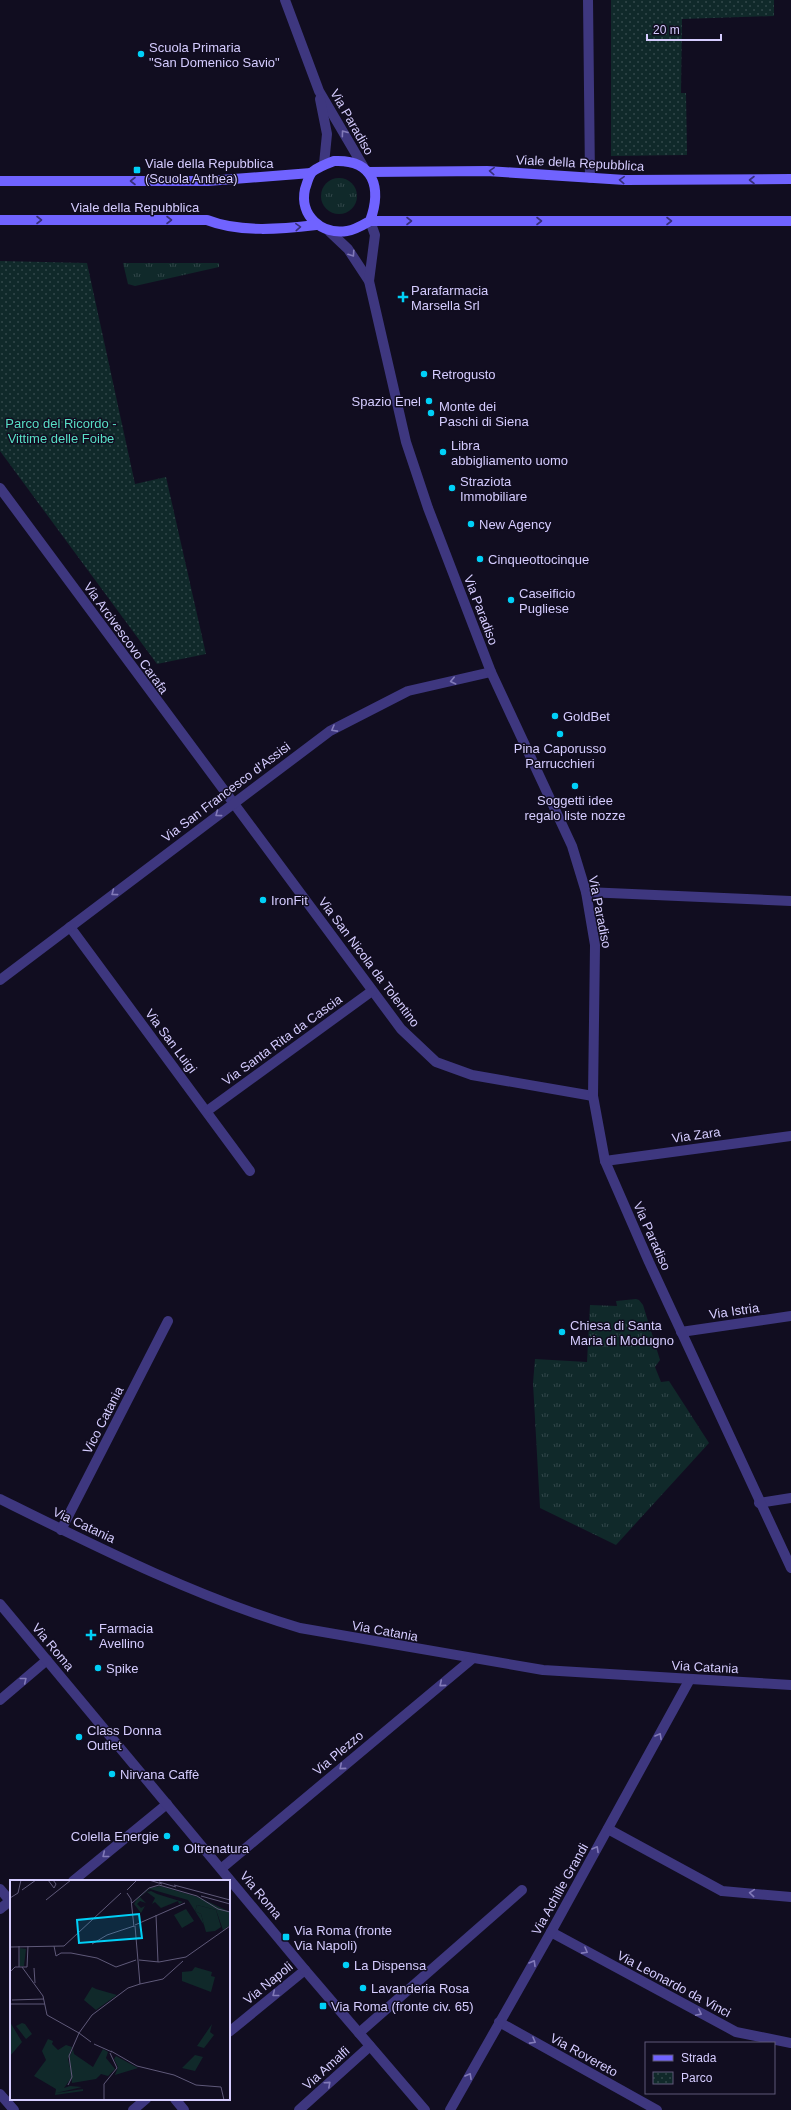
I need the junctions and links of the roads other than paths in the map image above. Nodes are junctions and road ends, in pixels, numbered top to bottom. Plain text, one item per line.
1 (285, 0) edge
2 (588, 0) edge
3 (319, 91) junction
4 (324, 164) junction
5 (366, 169) junction
6 (311, 173) junction
7 (590, 178) junction
8 (791, 179) edge
9 (0, 181) edge
10 (0, 220) edge
11 (370, 221) junction
12 (791, 221) edge
13 (316, 225) junction
14 (329, 231) junction
15 (369, 281) junction
16 (0, 488) edge
17 (4, 502) edge
18 (491, 672) junction
19 (233, 803) junction
20 (586, 892) junction
21 (791, 901) edge
22 (70, 927) junction
23 (0, 980) edge
24 (372, 991) junction
25 (592, 1096) junction
26 (207, 1111) junction
27 (791, 1136) edge
28 (605, 1161) junction
29 (250, 1171) dead end
30 (791, 1316) edge
31 (168, 1321) dead end
32 (682, 1332) junction
33 (791, 1498) edge
34 (0, 1499) edge
35 (759, 1503) junction
36 (61, 1530) junction
37 (791, 1568) edge
38 (0, 1604) edge
39 (47, 1660) junction
40 (472, 1660) junction
41 (690, 1679) junction
42 (791, 1685) edge
43 (0, 1700) edge
44 (167, 1804) junction
45 (608, 1828) junction
46 (222, 1868) junction
47 (74, 1880) edge
48 (0, 1889) edge
49 (522, 1890) dead end
50 (791, 1896) edge
51 (10, 1901) edge
52 (0, 1910) edge
53 (551, 1932) junction
54 (305, 1970) junction
55 (499, 2022) junction
56 (230, 2031) edge
57 (359, 2033) junction
58 (791, 2043) edge
59 (370, 2046) junction
60 (0, 2094) edge
61 (145, 2100) edge
62 (176, 2100) edge
63 (14, 2110) edge
64 (133, 2110) edge
65 (184, 2110) edge
66 (299, 2110) edge
67 (425, 2110) edge
68 (450, 2110) edge
69 (657, 2110) edge

1 - 3 street, Via Paradiso
2 - 7 street
3 - 4 street, Via Paradiso
5 -> 3 street, Via Paradiso
4 - 5 main road
4 - 6 main road
7 -> 5 main road, Viale della Repubblica
5 - 11 main road
6 -> 9 main road, Viale della Repubblica
6 - 13 main road
8 -> 7 main road, Viale della Repubblica
10 -> 13 main road, Viale della Repubblica
11 -> 12 main road
11 - 14 main road
11 - 15 street, Via Paradiso
13 - 14 main road
14 -> 15 street, Via Paradiso
15 - 18 street, Via Paradiso
16 - 17 street, Via Arcivescovo Carafa
17 - 19 street, Via Arcivescovo Carafa
18 -> 19 street, Via San Francesco d'Assisi
18 - 20 street, Via Paradiso
19 -> 22 street, Via San Francesco d'Assisi
19 - 24 street, Via San Nicola da Tolentino
20 - 21 street
20 - 25 street, Via Paradiso
22 - 23 street, Via San Francesco d'Assisi
22 - 26 street, Via San Luigi
24 - 25 street, Via San Nicola da Tolentino
24 - 26 street, Via Santa Rita da Cascia
25 - 28 street, Via Paradiso
26 - 29 street, Via San Luigi
27 - 28 street, Via Zara
28 - 32 street, Via Paradiso
30 - 32 street, Via Istria
31 - 36 street, Vico Catania
32 - 35 street, Via Paradiso
33 - 35 street
34 - 36 street, Via Catania
35 - 37 street, Via Paradiso
36 - 40 street, Via Catania
38 - 39 street, Via Roma
43 -> 39 street
39 - 44 street, Via Roma
40 - 41 street, Via Catania
40 -> 46 street, Via Plezzo
41 - 42 street, Via Catania
45 -> 41 street, Via Achille Grandi
44 - 46 street, Via Roma
44 -> 47 street
50 -> 45 street
53 -> 45 street, Via Achille Grandi
46 - 54 street, Via Roma
48 - 51 street
49 - 57 street
51 - 52 street
55 -> 53 street, Via Achille Grandi
53 -> 58 street, Via Leonardo da Vinci
54 -> 56 street, Via Napoli
54 - 57 street, Via Roma
68 -> 55 street, Via Achille Grandi
55 -> 69 street, Via Rovereto
57 - 59 street, Via Roma
66 -> 59 street, Via Amalfi
59 - 67 street, Via Roma
60 - 63 street
61 - 64 street
62 - 65 street

